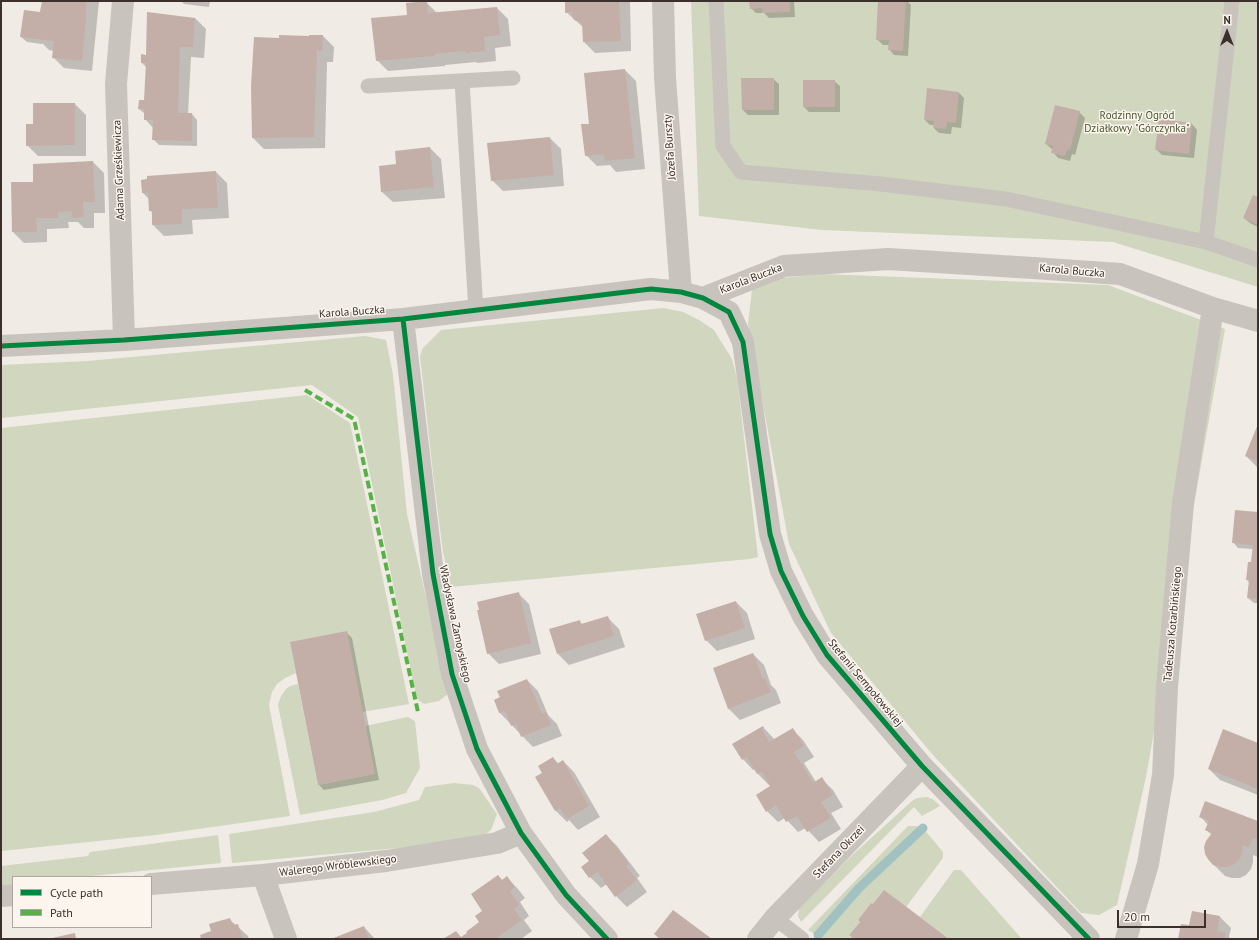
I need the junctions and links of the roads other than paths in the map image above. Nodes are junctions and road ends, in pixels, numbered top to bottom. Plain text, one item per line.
1 (123, 1) edge
2 (663, 1) edge
3 (716, 1) edge
4 (1232, 1) edge
5 (513, 78) dead end
6 (462, 81) junction
7 (368, 86) dead end
8 (1206, 242) junction
9 (1258, 260) edge
10 (681, 292) junction
11 (703, 298) junction
12 (1213, 308) junction
13 (476, 311) junction
14 (402, 319) junction
15 (1258, 321) edge
16 (124, 340) junction
17 (1, 346) edge
18 (922, 766) junction
19 (521, 833) junction
20 (263, 875) junction
21 (152, 884) edge
22 (12, 895) edge
23 (1, 896) edge
24 (775, 918) junction
25 (286, 939) edge
26 (607, 939) edge
27 (758, 939) edge
28 (802, 939) edge
29 (1089, 939) edge
30 (1126, 939) edge

1 - 16 street, Adama Grześkiewicza
2 - 10 street, Józefa Burszty
3 - 8 lane
4 - 8 lane
5 - 6 lane
6 - 7 lane
6 - 13 lane
8 - 9 lane
10 - 11 street, Karola Buczka
10 - 13 street, Karola Buczka
11 - 12 street, Karola Buczka
11 - 18 street, Stefanii Sempołowskiej
12 - 15 street, Karola Buczka
12 - 30 street, Tadeusza Kotarbińskiego
13 - 14 street, Karola Buczka
14 - 16 street, Karola Buczka
14 - 19 street, Władysława Zamoyskiego
16 - 17 street, Karola Buczka
18 - 24 street, Stefana Okrzei
18 - 29 street, Stefanii Sempołowskiej
19 - 20 street, Walerego Wróblewskiego
19 - 26 street, Władysława Zamoyskiego
20 - 21 street, Walerego Wróblewskiego
20 - 25 street
22 - 23 street
24 - 27 street, Stefana Okrzei
24 - 28 lane

